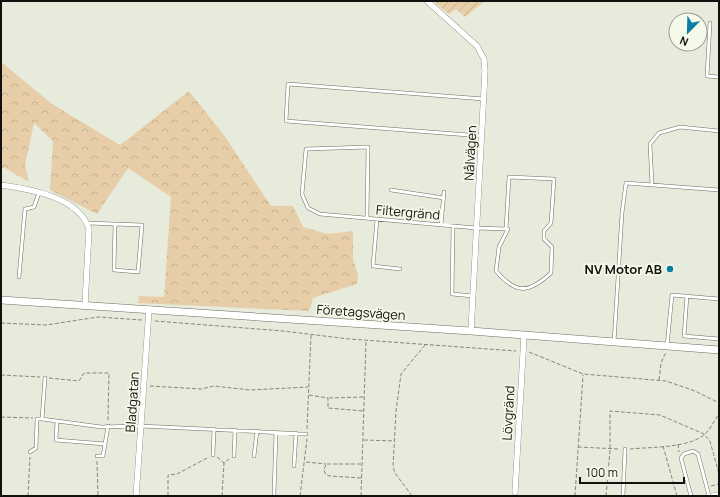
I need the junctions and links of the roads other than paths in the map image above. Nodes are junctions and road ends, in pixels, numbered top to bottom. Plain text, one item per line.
1 (427, 1) edge
2 (710, 23) dead end
3 (719, 76) edge
4 (484, 99) junction
5 (719, 131) edge
6 (482, 136) junction
7 (1, 185) edge
8 (652, 185) junction
9 (391, 190) dead end
10 (719, 190) edge
11 (444, 192) dead end
12 (39, 193) junction
13 (444, 198) junction
14 (367, 218) junction
15 (377, 219) junction
16 (87, 223) junction
17 (115, 224) junction
18 (441, 225) junction
19 (453, 226) junction
20 (476, 228) junction
21 (506, 229) junction
22 (400, 269) dead end
23 (19, 278) dead end
24 (473, 296) junction
25 (687, 296) junction
26 (719, 299) edge
27 (1, 300) edge
28 (85, 305) junction
29 (149, 309) junction
30 (471, 331) junction
31 (524, 336) junction
32 (719, 339) edge
33 (614, 342) junction
34 (668, 346) junction
35 (719, 350) edge
36 (45, 378) road end
37 (42, 418) junction
38 (57, 421) junction
39 (108, 426) junction
40 (141, 426) junction
41 (214, 429) junction
42 (235, 430) junction
43 (257, 431) junction
44 (276, 432) junction
45 (296, 433) junction
46 (306, 434) road end
47 (105, 444) junction
48 (625, 450) road end
49 (30, 452) road end
50 (214, 455) road end
51 (97, 456) road end
52 (234, 456) road end
53 (254, 456) dead end
54 (294, 466) dead end
55 (515, 492) dead end
56 (274, 494) dead end
57 (136, 496) edge
58 (623, 496) edge
59 (691, 496) edge
60 (709, 496) edge

1 - 4 street, Nålvägen
2 - 3 lane
4 - 6 street, Nålvägen
4 - 6 lane
5 - 8 lane
6 - 20 street, Nålvägen
7 - 12 street
8 - 10 lane
8 - 33 lane
9 - 13 lane
11 - 13 lane
12 - 16 street
12 - 23 lane
13 - 18 lane
14 - 14 lane, Filtergränd
14 - 15 lane, Filtergränd
15 - 18 lane, Filtergränd
15 - 22 lane
16 - 17 lane
16 - 28 street
17 - 17 lane
18 - 19 lane, Filtergränd
19 - 20 lane, Filtergränd
19 - 24 lane
20 - 21 lane, Filtergränd
20 - 24 street, Nålvägen
21 - 21 lane
24 - 30 street, Nålvägen
25 - 26 lane
25 - 32 lane
25 - 34 lane
27 - 28 street, Företagsvägen
28 - 29 street, Företagsvägen
29 - 30 street, Företagsvägen
29 - 40 street, Bladgatan
30 - 31 street, Företagsvägen
31 - 33 street, Företagsvägen
31 - 55 street, Lövgränd
33 - 34 street, Företagsvägen
34 - 35 street, Företagsvägen
36 - 37 lane
37 - 38 lane
37 - 49 lane
38 - 39 lane
38 - 47 lane
39 - 40 lane
39 - 47 lane
40 - 41 lane
40 - 57 street, Bladgatan
41 - 42 lane
41 - 50 lane
42 - 43 lane
42 - 52 lane
43 - 44 lane
43 - 53 lane
44 - 45 lane
44 - 56 lane
45 - 46 lane
45 - 54 lane
47 - 51 lane
48 - 58 lane
59 - 60 lane

